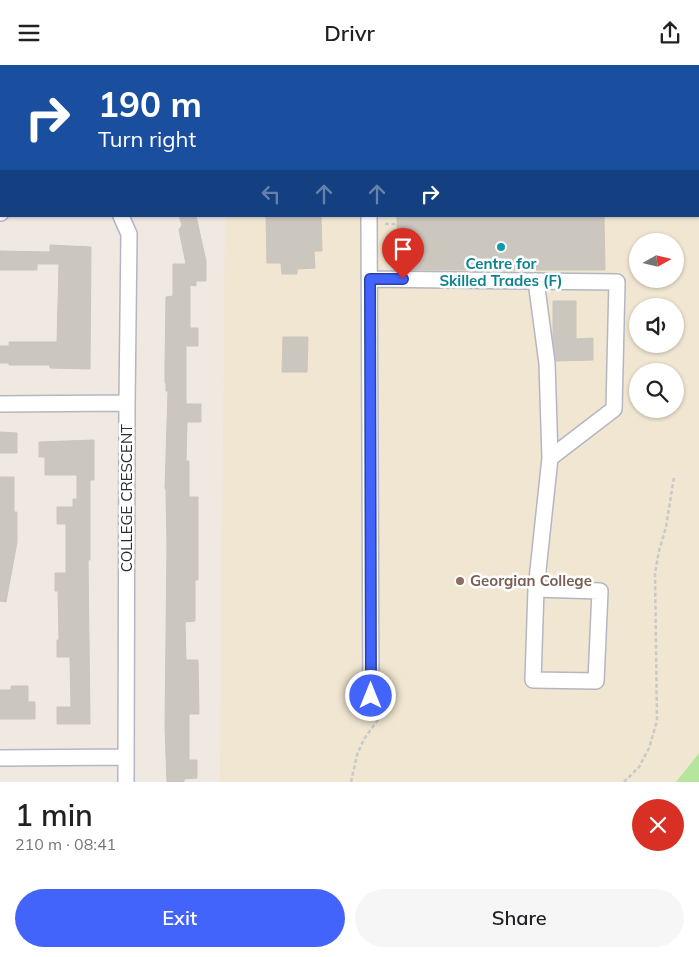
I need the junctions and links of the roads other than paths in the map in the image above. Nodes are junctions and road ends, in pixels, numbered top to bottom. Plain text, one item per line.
1 (121, 217) edge
2 (369, 217) edge
3 (370, 279) junction
4 (536, 281) junction
5 (0, 403) edge
6 (127, 403) junction
7 (550, 459) junction
8 (536, 589) junction
9 (371, 696) dead end
10 (126, 757) junction
11 (0, 758) edge
12 (126, 782) edge

1 - 6 street, COLLEGE CRESCENT
2 - 3 street
3 - 4 street
3 - 9 street
4 - 7 street
4 - 7 street
5 - 6 street
6 - 10 street, COLLEGE CRESCENT
7 - 8 street
8 - 8 street
10 - 11 street
10 - 12 street, COLLEGE CRESCENT

